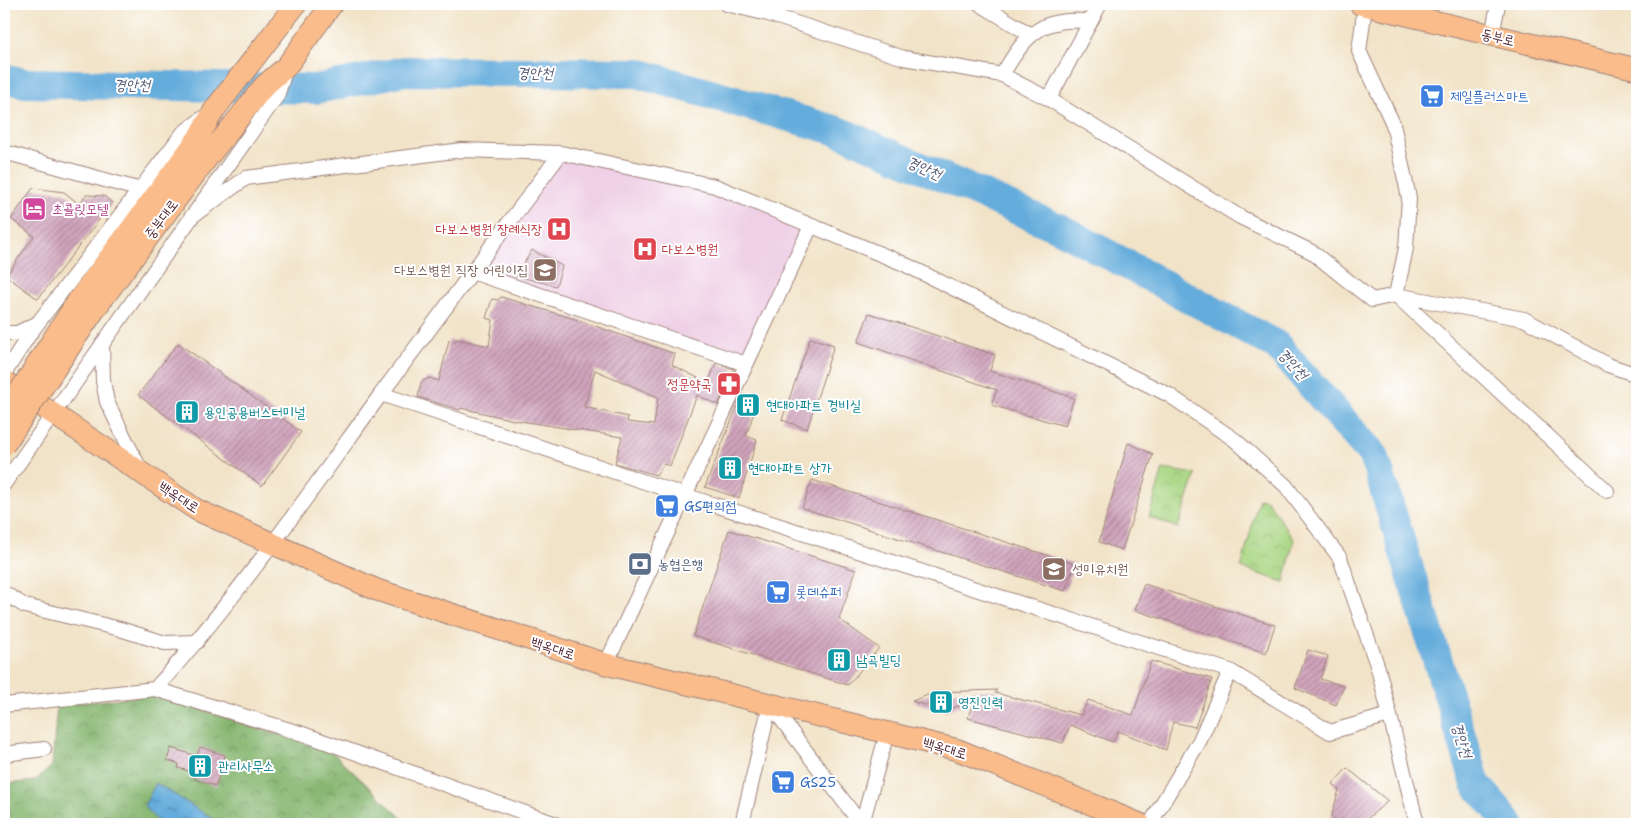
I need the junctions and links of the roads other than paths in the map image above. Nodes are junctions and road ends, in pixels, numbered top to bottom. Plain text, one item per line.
1 (296, 4) edge
2 (332, 4) edge
3 (726, 4) edge
4 (980, 4) edge
5 (1100, 4) edge
6 (1498, 4) edge
7 (1363, 5) edge
8 (1091, 21) junction
9 (1031, 35) junction
10 (1492, 36) junction
11 (286, 68) junction
12 (1637, 69) edge
13 (1002, 75) junction
14 (1049, 99) junction
15 (4, 152) edge
16 (561, 153) junction
17 (167, 168) junction
18 (140, 190) junction
19 (191, 217) junction
20 (811, 226) junction
21 (472, 272) junction
22 (1396, 295) junction
23 (87, 304) junction
24 (39, 322) junction
25 (4, 333) edge
26 (102, 344) junction
27 (746, 364) junction
28 (4, 374) edge
29 (1637, 375) edge
30 (4, 381) edge
31 (381, 394) junction
32 (54, 413) junction
33 (4, 416) edge
34 (4, 445) edge
35 (141, 472) junction
36 (4, 484) edge
37 (1607, 491) dead end
38 (684, 495) junction
39 (274, 544) junction
40 (4, 593) edge
41 (197, 642) junction
42 (606, 664) junction
43 (1230, 672) junction
44 (155, 689) junction
45 (770, 704) junction
46 (4, 705) edge
47 (1389, 716) junction
48 (887, 732) junction
49 (44, 749) dead end
50 (4, 754) edge
51 (556, 824) edge
52 (742, 824) edge
53 (861, 824) edge
54 (1140, 824) edge
55 (1150, 824) edge
56 (1418, 824) edge

1 - 17 main road, 중부대로
2 - 11 main road, 중부대로
3 - 13 street
4 - 9 street
5 - 8 street
6 - 10 street
7 - 10 main road, 동부로
7 - 22 street
8 - 9 street
8 - 14 street
9 - 13 street
10 - 12 main road, 동부로
11 - 19 street
11 - 23 main road, 중부대로
13 - 14 street
14 - 22 street
15 - 18 street
16 - 19 street
16 - 20 street
16 - 21 street
17 - 18 street
17 - 23 main road, 중부대로
18 - 24 street
19 - 26 street
20 - 27 street
20 - 47 street
21 - 27 street
21 - 31 street
22 - 29 street
22 - 37 street
23 - 33 main road, 중부대로, bridge
23 - 34 main road, 중부대로, bridge
24 - 25 street
24 - 28 street
26 - 32 street
26 - 35 street
27 - 38 street
30 - 32 main road, 백옥대로
31 - 38 street
31 - 39 street
32 - 35 main road, 백옥대로
32 - 36 street
35 - 39 main road, 백옥대로
38 - 42 street
38 - 43 street
39 - 41 street
39 - 42 main road, 백옥대로
40 - 41 street
41 - 44 street
42 - 45 main road, 백옥대로
43 - 47 street
43 - 55 street
44 - 46 street
44 - 51 street
45 - 48 main road, 백옥대로
45 - 52 street
45 - 53 street
47 - 56 street
48 - 53 street
48 - 54 main road, 백옥대로
49 - 50 street

